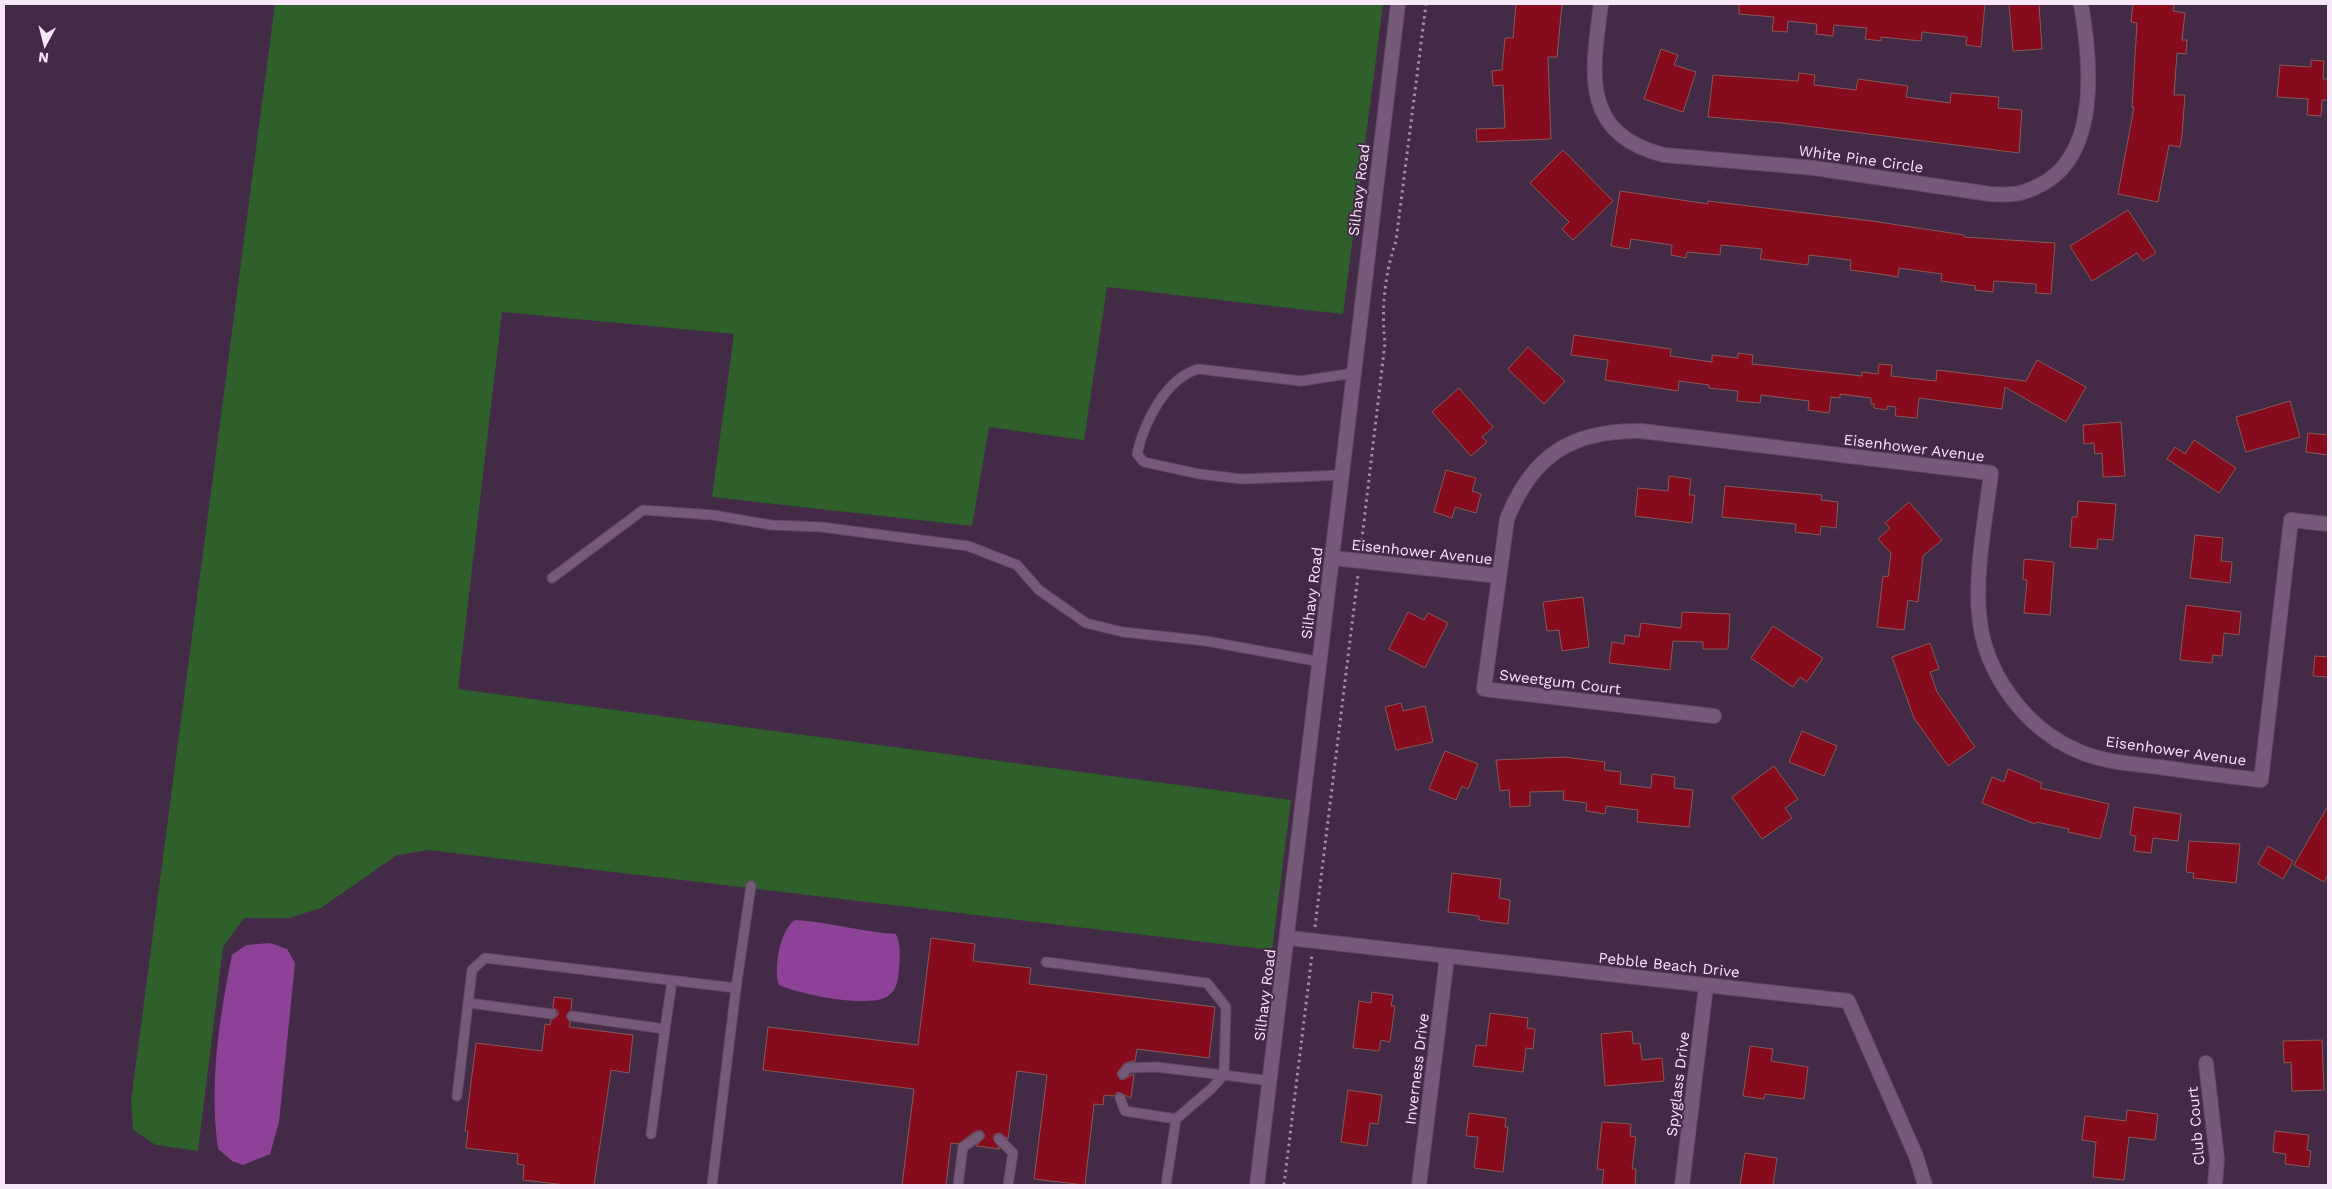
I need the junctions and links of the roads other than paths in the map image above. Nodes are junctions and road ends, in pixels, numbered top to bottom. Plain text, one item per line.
1 (1398, 4) edge
2 (1601, 4) edge
3 (2082, 4) edge
4 (1354, 373) junction
5 (1342, 476) junction
6 (2328, 524) edge
7 (1333, 558) junction
8 (1499, 576) junction
9 (552, 578) dead end
10 (1320, 662) junction
11 (1714, 716) dead end
12 (751, 886) dead end
13 (1289, 938) junction
14 (1447, 957) junction
15 (1046, 962) dead end
16 (672, 980) junction
17 (1706, 986) junction
18 (736, 988) junction
19 (469, 1002) junction
20 (552, 1014) dead end
21 (572, 1016) dead end
22 (665, 1029) junction
23 (2206, 1063) dead end
24 (1123, 1074) dead end
25 (1224, 1075) junction
26 (1270, 1081) junction
27 (457, 1096) dead end
28 (1120, 1098) dead end
29 (1176, 1119) junction
30 (651, 1134) dead end
31 (979, 1136) dead end
32 (999, 1140) dead end
33 (712, 1185) edge
34 (958, 1185) edge
35 (1008, 1185) edge
36 (1166, 1185) edge
37 (1257, 1185) edge
38 (1420, 1185) edge
39 (1682, 1185) edge
40 (1926, 1185) edge
41 (2215, 1185) edge

1 - 4 street, Silhavy Road
2 - 3 street, White Pine Circle
4 - 5 street, Silhavy Road
4 - 5 lane
5 - 7 street, Silhavy Road
6 - 8 street, Eisenhower Avenue
7 - 8 street, Eisenhower Avenue
7 - 10 street, Silhavy Road
8 - 11 street, Sweetgum Court
9 - 10 lane
10 - 13 street, Silhavy Road
12 - 18 lane
13 - 14 street, Pebble Beach Drive
13 - 26 street, Silhavy Road
14 - 17 street, Pebble Beach Drive
14 - 38 street, Inverness Drive
15 - 25 lane
16 - 18 lane
16 - 19 lane
16 - 22 lane
17 - 39 street, Spyglass Drive
17 - 40 street, Pebble Beach Drive
18 - 33 lane
19 - 20 lane
19 - 27 lane
21 - 22 lane
22 - 30 lane
23 - 41 street, Club Court
24 - 25 lane
25 - 26 lane
25 - 29 lane
26 - 37 street, Silhavy Road
28 - 29 lane
29 - 36 lane
31 - 34 lane
32 - 35 lane

